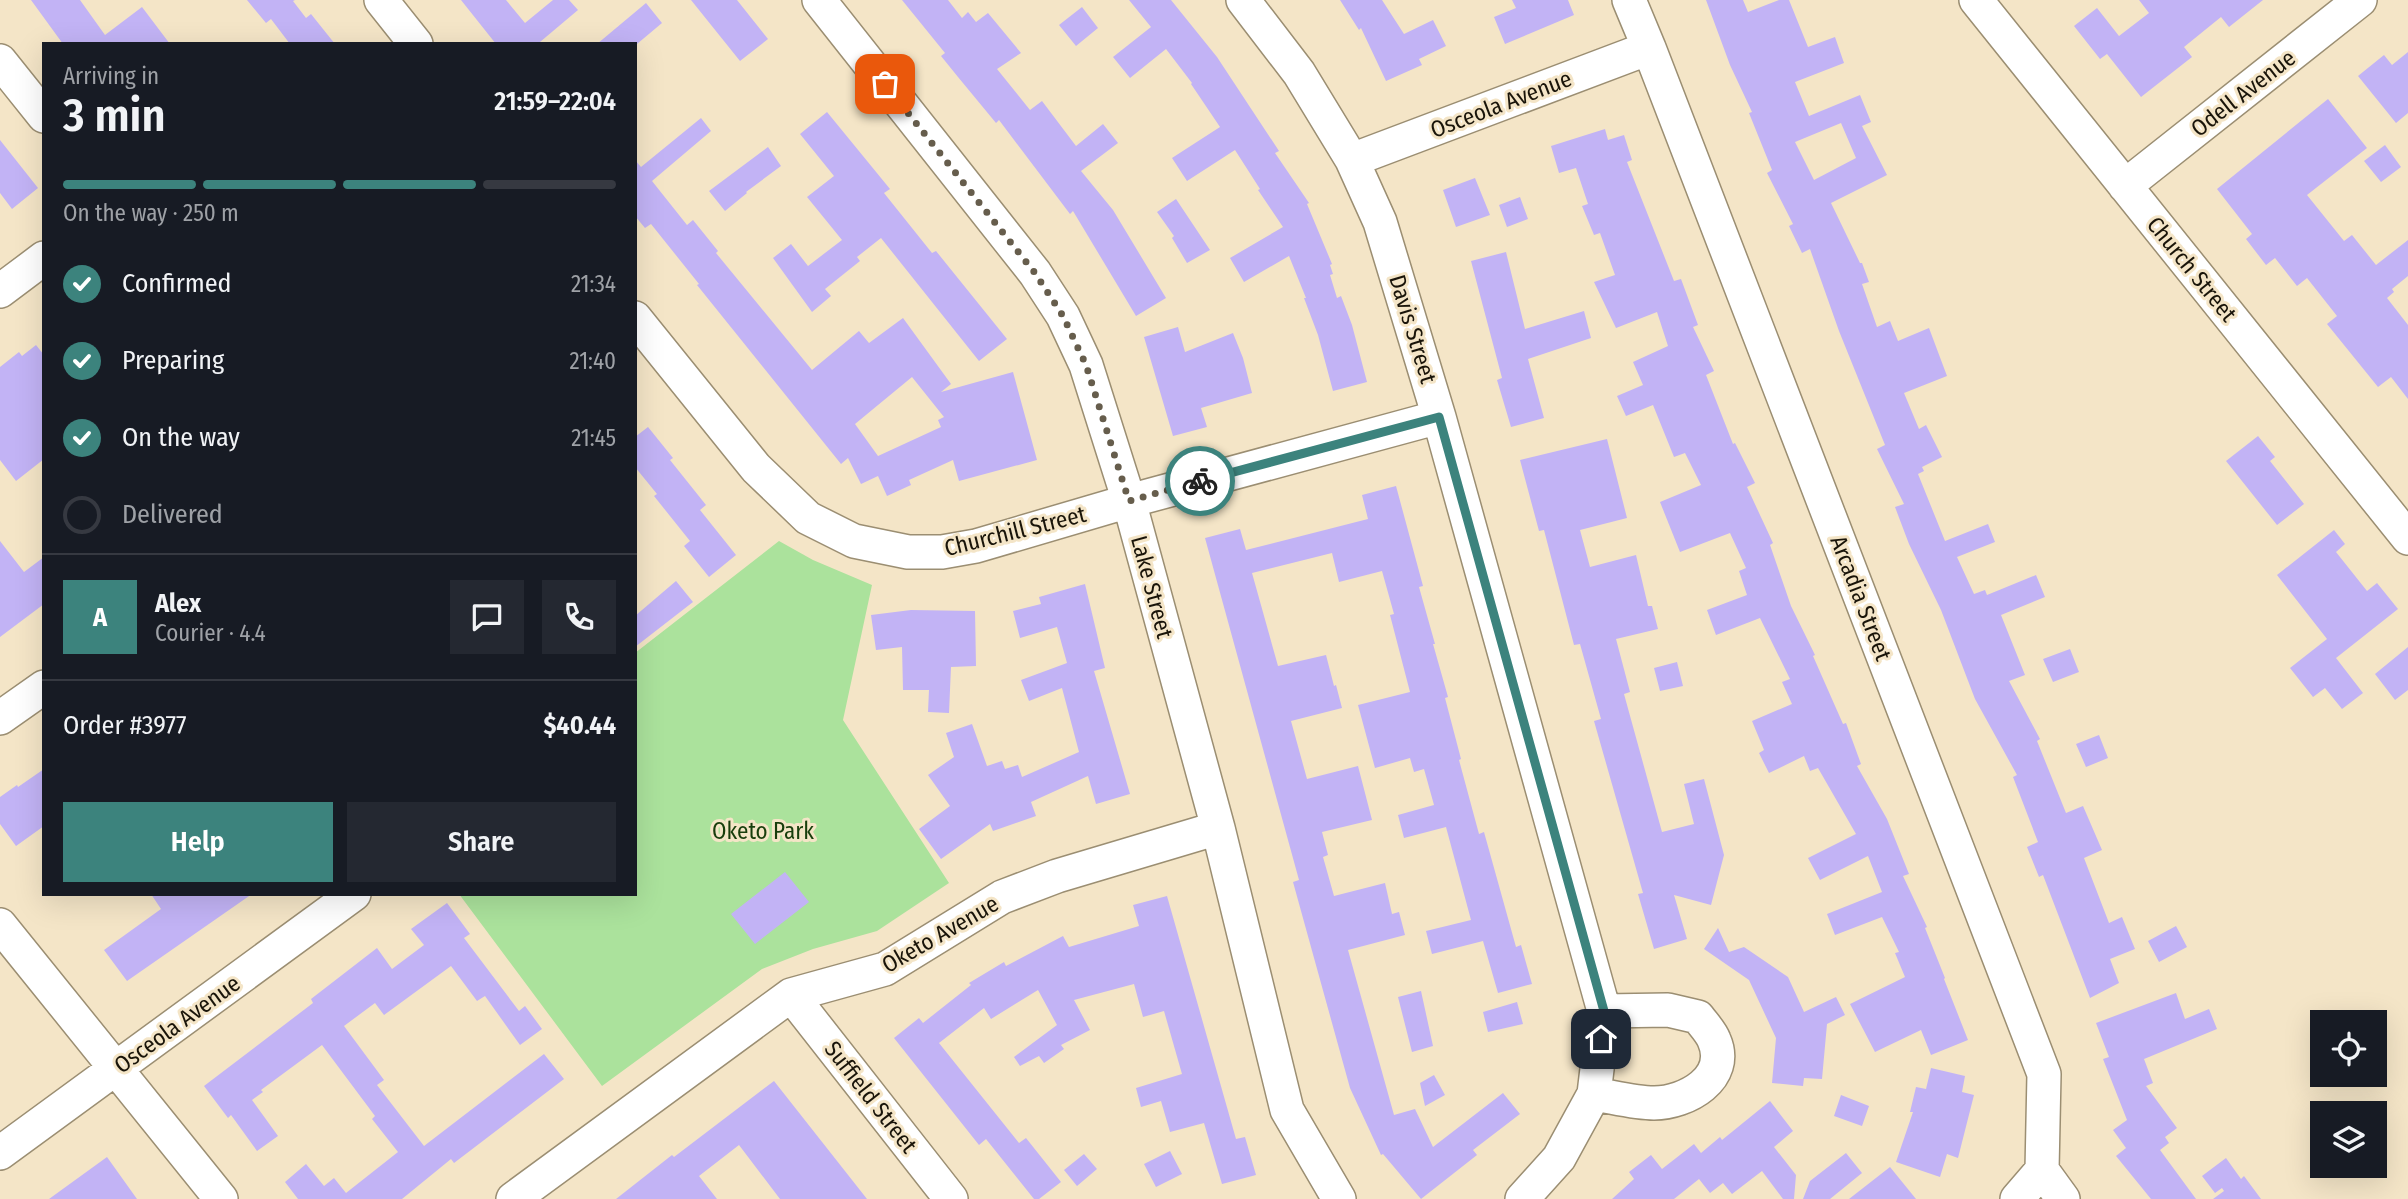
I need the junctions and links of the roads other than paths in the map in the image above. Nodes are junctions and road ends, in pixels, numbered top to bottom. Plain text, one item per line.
1 (381, 0) edge
2 (819, 0) edge
3 (1243, 0) edge
4 (1629, 0) edge
5 (1976, 0) edge
6 (2360, 0) edge
7 (414, 42) edge
8 (1649, 48) junction
9 (0, 61) edge
10 (42, 114) edge
11 (1352, 160) junction
12 (2125, 186) junction
13 (42, 260) edge
14 (0, 291) edge
15 (637, 320) edge
16 (1439, 417) junction
17 (1129, 501) junction
18 (2408, 538) edge
19 (42, 688) edge
20 (0, 718) edge
21 (1217, 828) junction
22 (351, 896) edge
23 (0, 925) edge
24 (791, 995) junction
25 (1604, 1011) junction
26 (116, 1068) junction
27 (1594, 1094) junction
28 (0, 1153) edge
29 (2042, 1170) junction
30 (221, 1199) edge
31 (513, 1199) edge
32 (951, 1199) edge
33 (1339, 1199) edge
34 (1522, 1199) edge
35 (2017, 1199) edge
36 (2063, 1199) edge

1 - 7 street
2 - 17 street, Lake Street
3 - 11 street, Davis Street
4 - 8 street, Arcadia Street
5 - 12 street, Church Street
6 - 12 street, Odell Avenue
8 - 11 street, Osceola Avenue
8 - 29 street, Arcadia Street
9 - 10 street
11 - 16 street, Davis Street
12 - 18 street, Church Street
13 - 14 street
15 - 17 street, Churchill Street
16 - 17 street, Churchill Street
16 - 25 street, Davis Street
17 - 21 street, Lake Street
19 - 20 street
21 - 24 street, Oketo Avenue
21 - 33 street, Lake Street
22 - 26 street, Osceola Avenue
23 - 26 street
24 - 31 street, Oketo Avenue
24 - 32 street, Suffield Street
25 - 27 street, Davis Street
25 - 27 street
26 - 28 street, Osceola Avenue
26 - 30 street
27 - 34 street, Davis Street
29 - 35 street
29 - 36 street

